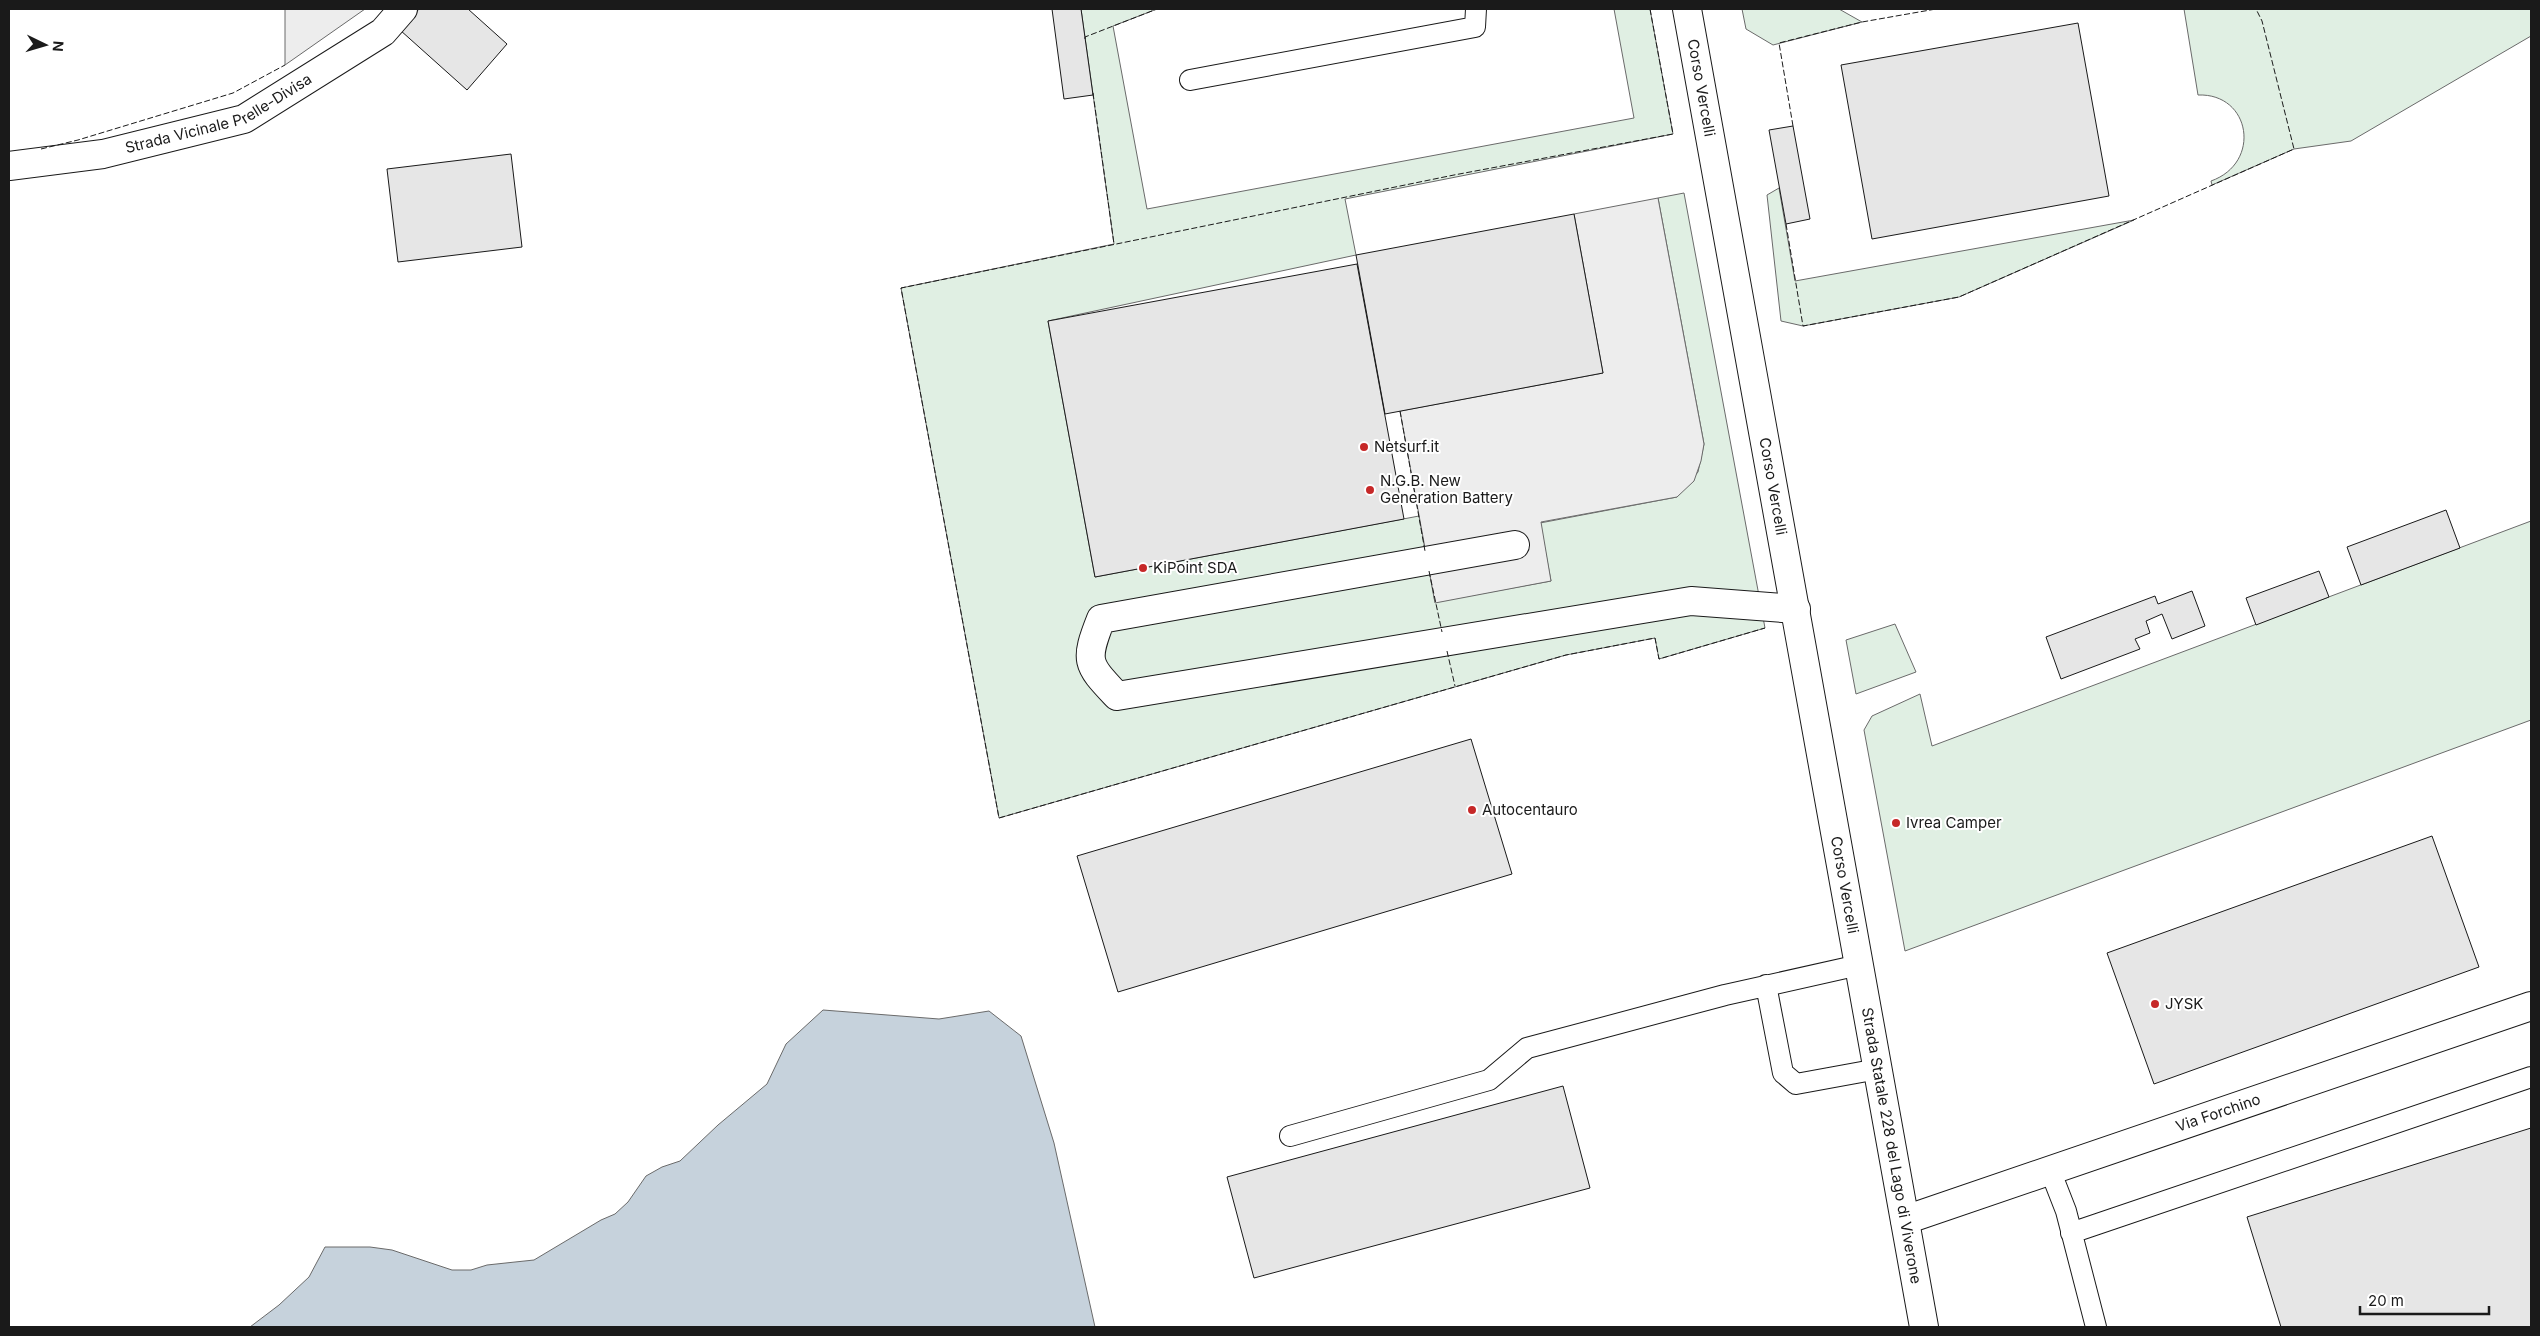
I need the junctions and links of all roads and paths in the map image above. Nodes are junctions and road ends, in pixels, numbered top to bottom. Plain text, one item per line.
1 (403, 9) edge
2 (1476, 9) edge
3 (1688, 9) edge
4 (1190, 80) dead end
5 (9, 166) edge
6 (1515, 545) dead end
7 (1796, 609) junction
8 (1859, 965) junction
9 (1766, 986) junction
10 (2531, 1006) edge
11 (1878, 1069) junction
12 (2531, 1077) edge
13 (1290, 1136) dead end
14 (2050, 1170) junction
15 (1904, 1220) junction
16 (2071, 1233) junction
17 (1924, 1327) edge
18 (2096, 1327) edge

1 - 5 street, Strada Vicinale Prelle-Divisa
2 - 4 lane
3 - 7 street, Corso Vercelli
6 - 7 street
7 - 8 street, Corso Vercelli
8 - 9 lane
8 - 11 street, Strada Statale 228 del Lago di Viverone
9 - 11 lane
9 - 13 lane
10 - 14 street, Via Forchino
11 - 15 street, Strada Statale 228 del Lago di Viverone
12 - 16 lane
14 - 15 street, Via Forchino
14 - 16 lane
15 - 17 street, Strada Statale 228 del Lago di Viverone
16 - 18 lane

